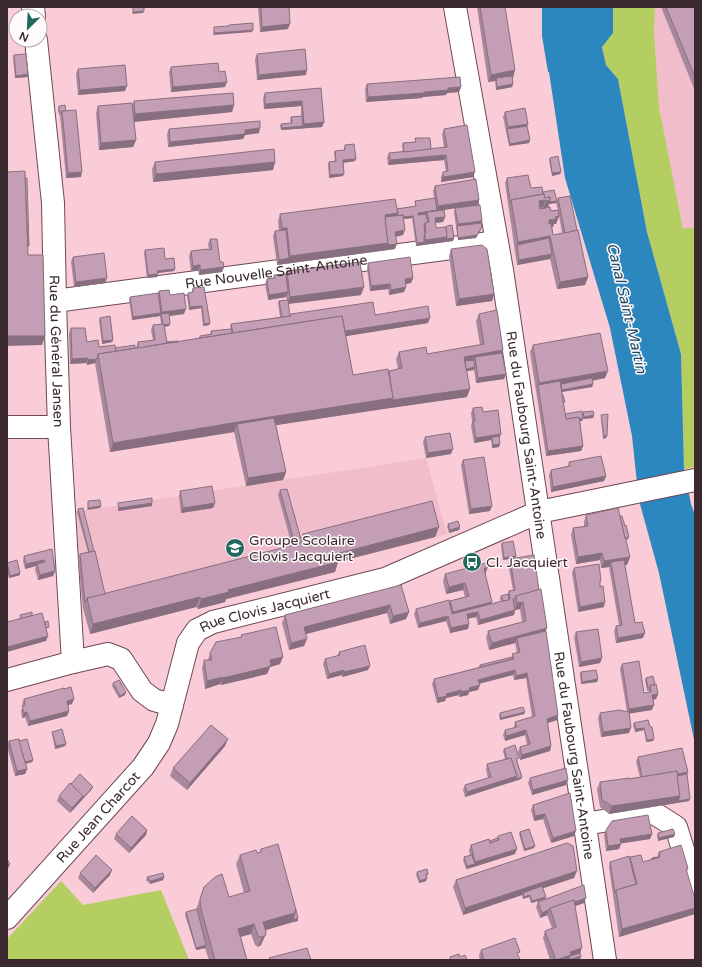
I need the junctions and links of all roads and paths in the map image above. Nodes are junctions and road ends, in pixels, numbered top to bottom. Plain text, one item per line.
1 (454, 7) edge
2 (37, 48) edge
3 (497, 242) junction
4 (55, 301) junction
5 (7, 427) edge
6 (59, 427) junction
7 (695, 480) edge
8 (539, 512) junction
9 (73, 662) junction
10 (7, 680) edge
11 (172, 704) junction
12 (584, 824) junction
13 (695, 888) edge
14 (7, 918) edge
15 (605, 960) edge

1 - 3 street, Rue du Faubourg Saint-Antoine
2 - 4 street, Rue du Général Jansen
3 - 4 street, Rue Nouvelle Saint-Antoine
3 - 8 street, Rue du Faubourg Saint-Antoine
4 - 6 street, Rue du Général Jansen
5 - 6 street
6 - 9 street, Rue du Général Jansen
7 - 8 street, Rue Clovis Jacquiert
8 - 11 street, Rue Clovis Jacquiert
8 - 12 street, Rue du Faubourg Saint-Antoine
9 - 10 street
9 - 11 street
11 - 14 street, Rue Jean Charcot
12 - 13 street
12 - 15 street, Rue du Faubourg Saint-Antoine

